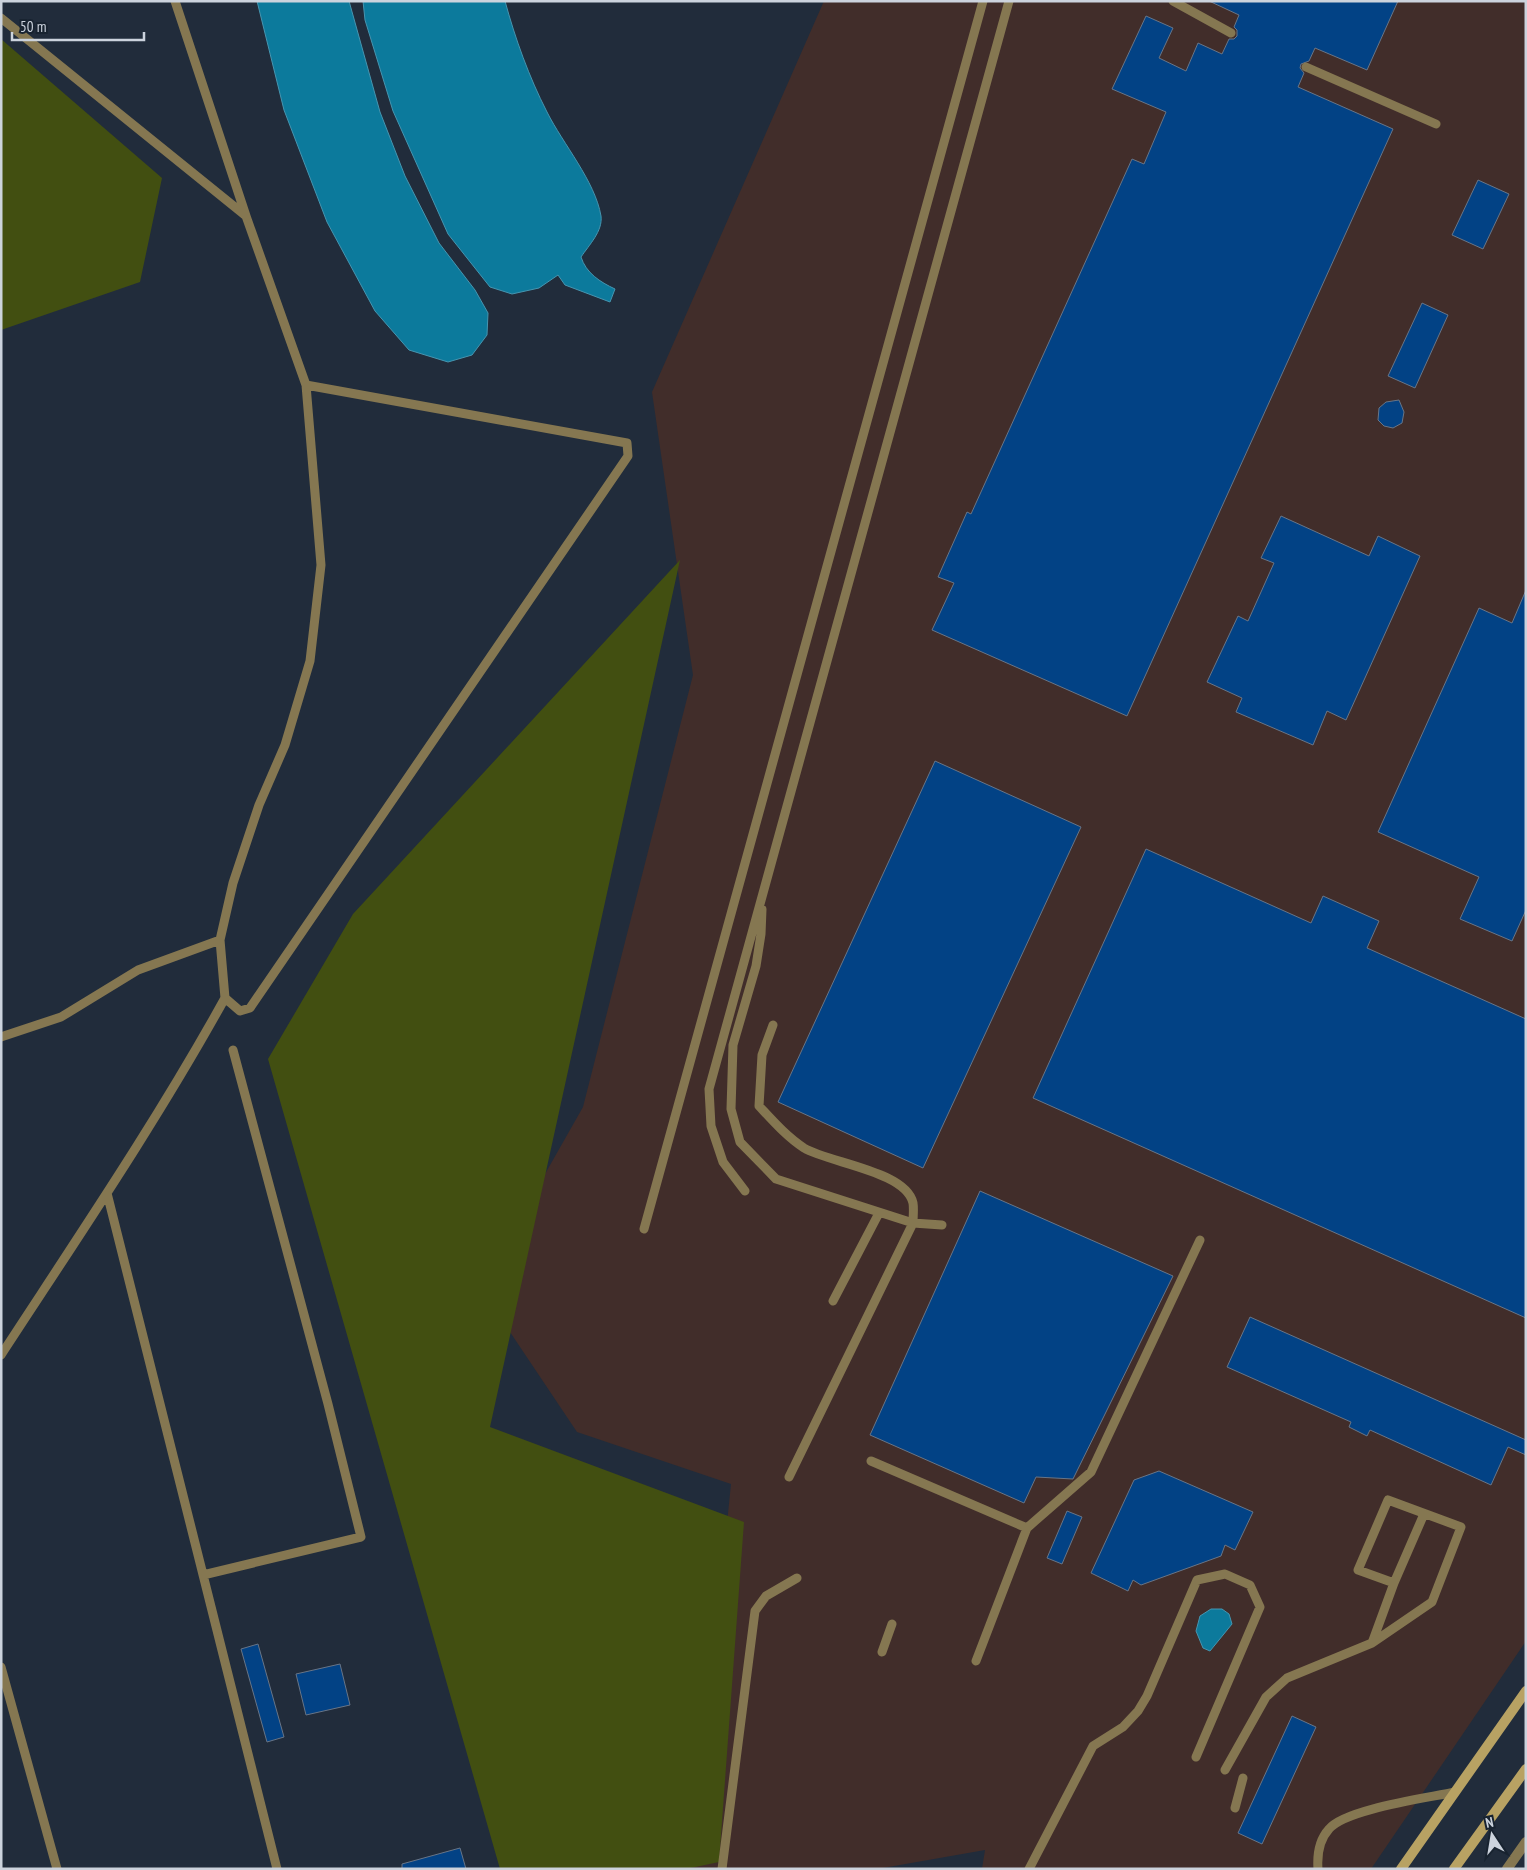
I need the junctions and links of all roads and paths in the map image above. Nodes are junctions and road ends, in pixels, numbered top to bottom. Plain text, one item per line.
1 (175, 1) edge
2 (983, 1) edge
3 (1009, 1) edge
4 (1173, 1) edge
5 (1, 18) edge
6 (1231, 33) dead end
7 (1306, 67) dead end
8 (1436, 124) dead end
9 (246, 216) junction
10 (306, 385) junction
11 (762, 896) junction
12 (220, 940) junction
13 (225, 998) junction
14 (773, 1026) dead end
15 (1, 1037) edge
16 (233, 1050) dead end
17 (746, 1191) dead end
18 (107, 1193) junction
19 (878, 1213) junction
20 (913, 1222) junction
21 (942, 1225) dead end
22 (644, 1229) dead end
23 (1200, 1240) dead end
24 (833, 1300) dead end
25 (1, 1355) edge
26 (871, 1460) dead end
27 (789, 1477) dead end
28 (1424, 1514) junction
29 (1027, 1528) junction
30 (203, 1575) junction
31 (797, 1578) dead end
32 (1394, 1583) junction
33 (892, 1624) dead end
34 (1372, 1643) junction
35 (882, 1652) dead end
36 (976, 1661) dead end
37 (1, 1667) edge
38 (1526, 1692) edge
39 (1196, 1758) dead end
40 (1526, 1769) edge
41 (1225, 1770) dead end
42 (1243, 1778) dead end
43 (1455, 1792) junction
44 (1235, 1808) dead end
45 (1526, 1842) edge
46 (57, 1869) edge
47 (277, 1869) edge
48 (722, 1869) edge
49 (1029, 1869) edge
50 (1318, 1869) edge
51 (1401, 1869) edge
52 (1454, 1869) edge
53 (1507, 1869) edge

1 - 9 lane
2 - 22 lane
3 - 11 lane
4 - 6 lane
5 - 9 lane
7 - 8 lane
9 - 10 lane
10 - 12 lane
10 - 13 lane
11 - 17 lane
11 - 19 lane
12 - 13 lane
12 - 15 lane
13 - 18 lane
14 - 20 lane
16 - 30 lane
18 - 25 lane
18 - 30 lane
19 - 20 lane
19 - 24 lane
20 - 21 lane
20 - 27 lane
23 - 29 lane
26 - 29 lane
28 - 32 lane
28 - 32 lane
28 - 34 lane
29 - 36 lane
30 - 47 lane
31 - 48 lane
32 - 34 lane
33 - 35 lane
34 - 41 lane
37 - 46 lane
38 - 43 main road
39 - 49 lane
40 - 52 main road
42 - 44 lane
43 - 50 lane
43 - 51 main road
45 - 53 street

